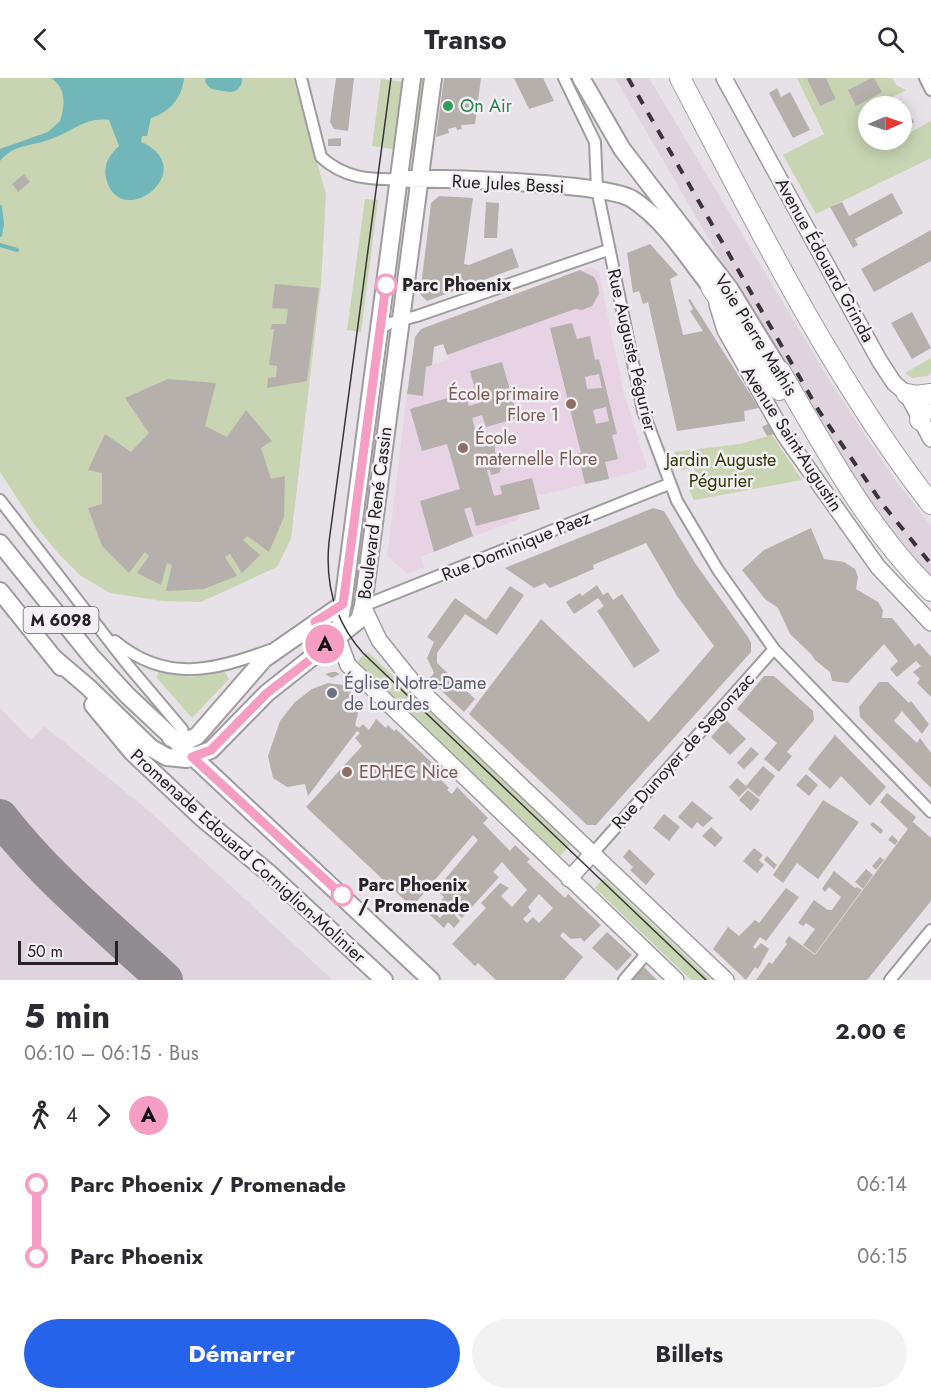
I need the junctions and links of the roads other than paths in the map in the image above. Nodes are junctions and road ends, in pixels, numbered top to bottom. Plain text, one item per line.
1 (301, 78) edge
2 (412, 78) edge
3 (433, 78) edge
4 (564, 78) edge
5 (582, 78) edge
6 (680, 78) edge
7 (925, 78) edge
8 (729, 80) edge
9 (931, 90) edge
10 (399, 179) junction
11 (419, 179) junction
12 (597, 189) junction
13 (608, 250) junction
14 (711, 287) junction
15 (400, 321) junction
16 (380, 329) junction
17 (780, 371) joint
18 (907, 394) junction
19 (929, 395) edge
20 (920, 420) junction
21 (931, 439) edge
22 (669, 484) junction
23 (0, 500) edge
24 (856, 500) junction
25 (931, 504) edge
26 (0, 543) edge
27 (0, 591) edge
28 (931, 591) edge
29 (343, 604) junction
30 (363, 606) junction
31 (931, 622) edge
32 (106, 633) junction
33 (338, 638) junction
34 (278, 647) junction
35 (774, 649) junction
36 (54, 658) junction
37 (179, 739) junction
38 (215, 747) junction
39 (192, 757) junction
40 (211, 774) junction
41 (931, 812) edge
42 (593, 853) junction
43 (570, 879) junction
44 (931, 930) edge
45 (647, 953) junction
46 (384, 980) edge
47 (431, 980) edge
48 (624, 980) edge
49 (676, 980) edge
50 (726, 980) edge
51 (890, 980) edge

1 - 10 street
2 - 10 main road, Boulevard René Cassin
3 - 11 main road, Boulevard René Cassin
4 - 12 street
5 - 17 main road, Voie Pierre Mathis
6 - 25 highway
7 - 9 street
8 - 18 main road, Avenue Édouard Grinda
10 - 11 main road, Rue Jules Bessi
10 - 16 main road, Boulevard René Cassin
11 - 12 main road, Rue Jules Bessi
11 - 15 main road, Boulevard René Cassin
12 - 13 street, Rue Auguste Pégurier
12 - 14 main road, Avenue Saint-Augustin
13 - 15 street
13 - 22 street, Rue Auguste Pégurier
14 - 24 highway
14 - 31 main road, Avenue Saint-Augustin
15 - 16 street
15 - 30 main road, Boulevard René Cassin
16 - 29 main road, Boulevard René Cassin
17 - 24 highway, Voie Pierre Mathis
18 - 19 highway
18 - 20 main road, Avenue Édouard Grinda
19 - 20 highway
20 - 21 main road, Avenue Édouard Grinda
22 - 30 street, Rue Dominique Paez
22 - 35 street, Rue Auguste Pégurier
23 - 32 street
24 - 28 highway, Voie Pierre Mathis
26 - 37 main road, M 6098
27 - 36 main road, Promenade Edouard Corniglion-Molinier / M 6098
29 - 30 main road
29 - 33 main road, Boulevard René Cassin
29 - 34 main road
30 - 33 main road
30 - 42 main road, Boulevard René Cassin
32 - 34 street
32 - 37 street
33 - 38 main road
33 - 43 main road
34 - 37 main road
35 - 41 street, Rue Auguste Pégurier
35 - 42 street, Rue Dunoyer de Segonzac
36 - 39 main road
36 - 46 main road, Promenade Edouard Corniglion-Molinier / M 6098
37 - 39 main road, M 6098
38 - 39 main road
38 - 40 main road
39 - 40 main road, M 6098
40 - 47 main road, M 6098
42 - 43 main road
42 - 50 main road, Boulevard René Cassin
43 - 45 main road
44 - 51 street
45 - 48 street
45 - 49 main road

